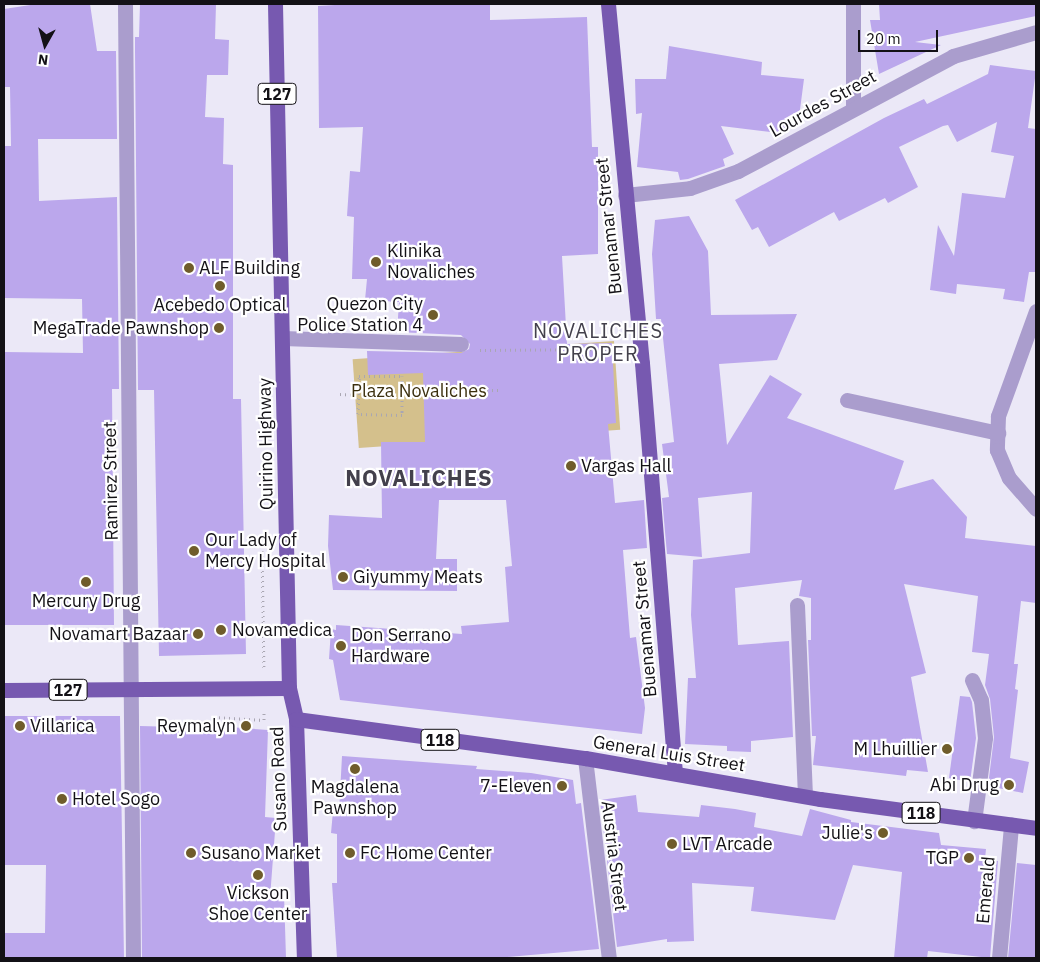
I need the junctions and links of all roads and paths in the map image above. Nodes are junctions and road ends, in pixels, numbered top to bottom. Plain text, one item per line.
1 (125, 4) edge
2 (275, 4) edge
3 (608, 4) edge
4 (853, 4) edge
5 (1036, 32) edge
6 (853, 108) junction
7 (625, 196) junction
8 (1036, 312) edge
9 (282, 338) junction
10 (461, 344) dead end
11 (499, 390) dead end
12 (402, 391) junction
13 (340, 394) dead end
14 (359, 395) junction
15 (847, 400) dead end
16 (998, 432) junction
17 (1036, 508) edge
18 (262, 546) dead end
19 (797, 605) dead end
20 (264, 670) dead end
21 (972, 680) dead end
22 (289, 688) junction
23 (132, 689) junction
24 (4, 690) edge
25 (264, 700) dead end
26 (214, 717) dead end
27 (296, 719) junction
28 (585, 758) junction
29 (675, 773) junction
30 (805, 795) junction
31 (974, 821) junction
32 (1011, 825) junction
33 (1036, 828) edge
34 (133, 958) edge
35 (304, 958) edge
36 (609, 958) edge
37 (998, 958) edge

1 - 23 street, Ramirez Street
2 - 9 main road, Quirino Highway / 127
3 - 7 main road, Buenamar Street
4 - 6 street
5 - 6 street, Lourdes Street
6 - 7 street, Lourdes Street
7 - 29 main road, Buenamar Street
8 - 16 street
9 - 10 street
9 - 22 main road, Quirino Highway / 127
11 - 12 path
12 - 14 path
12 - 14 path
13 - 14 path
15 - 16 street
16 - 17 street
18 - 20 path
19 - 30 street
21 - 31 street
22 - 23 main road, 127
22 - 27 main road, Susano Road
23 - 24 main road, 127
23 - 34 street, Ramirez Street
25 - 26 path
27 - 28 main road, General Luis Street / 118
27 - 35 main road, Susano Road
28 - 29 main road, General Luis Street / 118
28 - 36 street, Austria Street
29 - 30 main road, General Luis Street / 118
30 - 31 main road, General Luis Street / 118
31 - 32 main road, General Luis Street / 118
32 - 33 main road, General Luis Street / 118
32 - 37 street, Emerald

